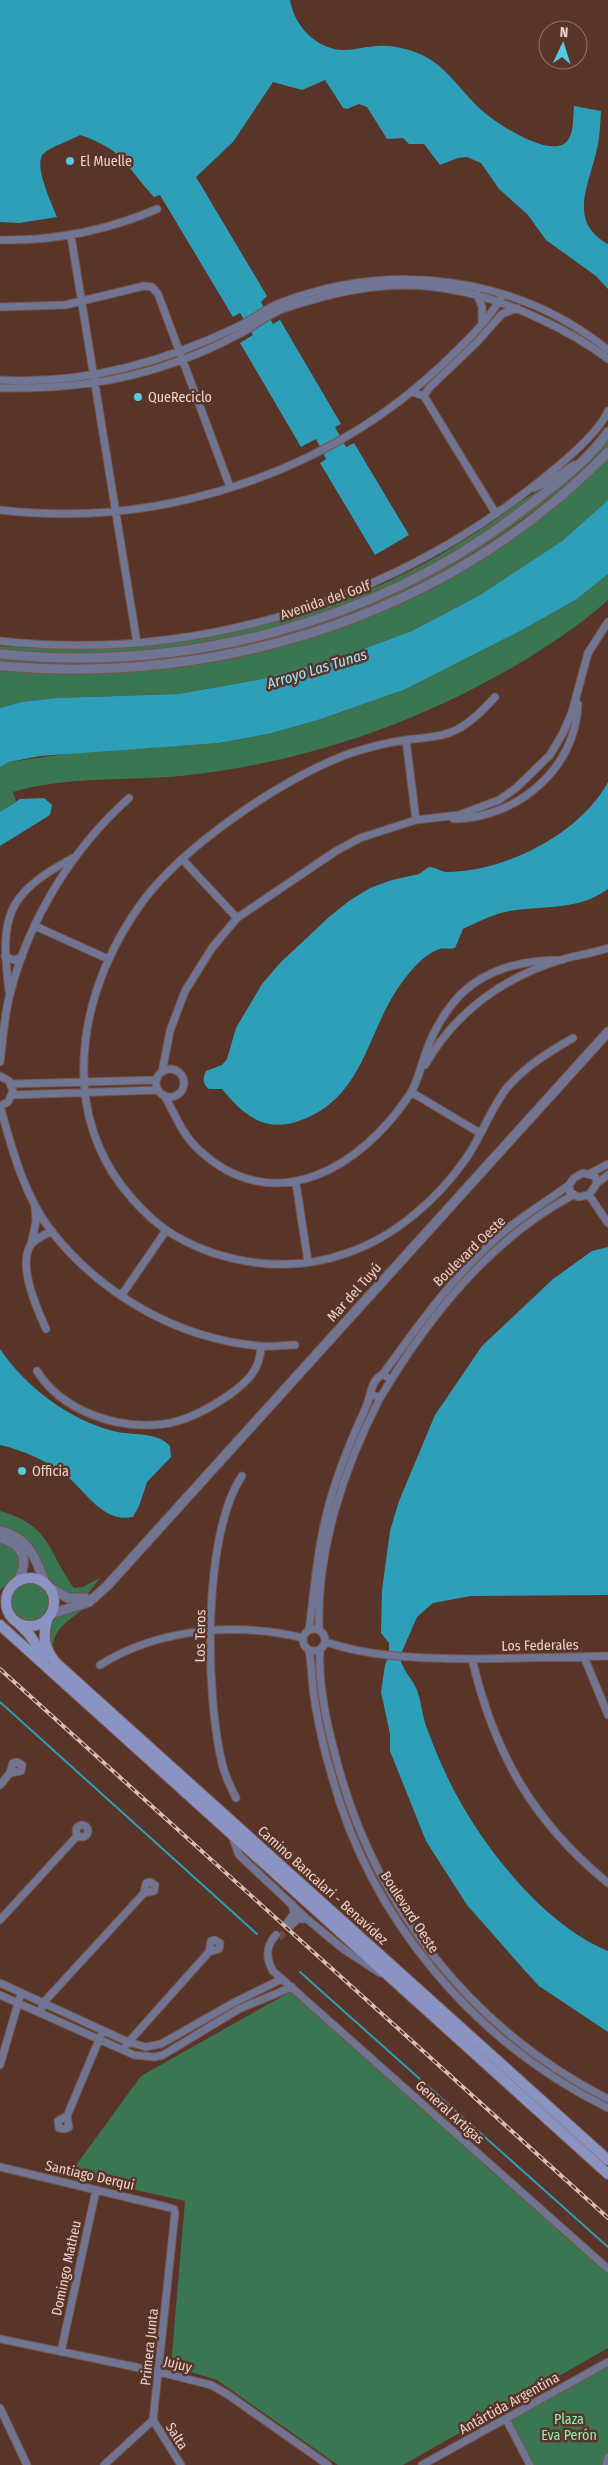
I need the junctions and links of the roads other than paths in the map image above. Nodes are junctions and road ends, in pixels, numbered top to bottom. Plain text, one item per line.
1 (157, 209) dead end
2 (71, 236) junction
3 (0, 240) edge
4 (387, 282) junction
5 (504, 293) junction
6 (477, 294) junction
7 (500, 300) junction
8 (81, 302) junction
9 (0, 307) edge
10 (518, 308) junction
11 (482, 324) junction
12 (608, 350) edge
13 (180, 356) junction
14 (608, 359) edge
15 (94, 379) junction
16 (0, 380) edge
17 (0, 388) edge
18 (412, 392) junction
19 (424, 396) junction
20 (608, 411) edge
21 (608, 432) edge
22 (608, 452) edge
23 (585, 458) junction
24 (230, 487) junction
25 (528, 491) junction
26 (0, 510) edge
27 (117, 511) junction
28 (496, 514) junction
29 (608, 622) edge
30 (0, 641) edge
31 (137, 643) junction
32 (0, 654) edge
33 (0, 666) edge
34 (578, 692) junction
35 (495, 697) dead end
36 (563, 733) junction
37 (572, 736) junction
38 (406, 740) junction
39 (129, 798) dead end
40 (498, 800) junction
41 (503, 808) junction
42 (439, 819) junction
43 (416, 820) junction
44 (73, 857) junction
45 (182, 860) junction
46 (44, 873) junction
47 (55, 888) junction
48 (237, 918) junction
49 (35, 926) junction
50 (608, 948) edge
51 (5, 956) junction
52 (22, 957) junction
53 (108, 960) junction
54 (562, 960) junction
55 (516, 963) junction
56 (520, 975) junction
57 (10, 994) junction
58 (437, 1024) junction
59 (448, 1031) junction
60 (608, 1032) edge
61 (572, 1038) dead end
62 (166, 1050) junction
63 (0, 1062) edge
64 (174, 1070) junction
65 (162, 1072) junction
66 (0, 1076) edge
67 (156, 1080) junction
68 (82, 1083) junction
69 (415, 1083) junction
70 (11, 1084) junction
71 (158, 1090) junction
72 (84, 1092) junction
73 (411, 1092) junction
74 (12, 1094) junction
75 (178, 1094) junction
76 (164, 1096) junction
77 (0, 1106) edge
78 (174, 1115) junction
79 (480, 1133) junction
80 (0, 1135) edge
81 (8, 1137) junction
82 (608, 1164) edge
83 (591, 1174) junction
84 (608, 1175) edge
85 (296, 1183) junction
86 (597, 1183) junction
87 (569, 1185) junction
88 (573, 1195) junction
89 (589, 1196) junction
90 (35, 1202) junction
91 (608, 1223) edge
92 (52, 1231) junction
93 (165, 1232) junction
94 (30, 1245) junction
95 (308, 1262) junction
96 (463, 1270) junction
97 (469, 1276) junction
98 (120, 1296) junction
99 (46, 1329) dead end
100 (295, 1345) dead end
101 (262, 1347) junction
102 (36, 1371) dead end
103 (383, 1374) junction
104 (391, 1380) junction
105 (371, 1394) junction
106 (380, 1398) junction
107 (242, 1476) dead end
108 (328, 1506) junction
109 (337, 1508) junction
110 (0, 1531) edge
111 (0, 1538) edge
112 (120, 1569) junction
113 (15, 1583) junction
114 (47, 1586) junction
115 (0, 1592) edge
116 (0, 1608) edge
117 (49, 1616) junction
118 (13, 1619) junction
119 (0, 1626) edge
120 (211, 1630) junction
121 (309, 1630) junction
122 (320, 1630) junction
123 (303, 1638) junction
124 (326, 1642) junction
125 (309, 1650) junction
126 (320, 1650) junction
127 (608, 1656) edge
128 (584, 1657) junction
129 (472, 1659) junction
130 (100, 1665) dead end
131 (67, 1684) junction
132 (608, 1715) edge
133 (339, 1772) junction
134 (10, 1773) dead end
135 (331, 1774) junction
136 (0, 1784) edge
137 (236, 1798) dead end
138 (231, 1833) junction
139 (78, 1835) dead end
140 (608, 1883) edge
141 (144, 1893) dead end
142 (291, 1903) junction
143 (308, 1919) junction
144 (0, 1920) edge
145 (278, 1936) tunnel mouth
146 (209, 1952) dead end
147 (447, 1972) junction
148 (279, 1976) junction
149 (440, 1978) junction
150 (0, 1983) edge
151 (398, 1983) junction
152 (292, 1987) junction
153 (21, 1993) junction
154 (0, 1995) edge
155 (44, 2002) junction
156 (235, 2002) junction
157 (18, 2003) junction
158 (239, 2009) junction
159 (40, 2012) junction
160 (104, 2030) junction
161 (99, 2038) junction
162 (128, 2042) junction
163 (122, 2050) junction
164 (530, 2056) junction
165 (0, 2065) edge
166 (608, 2099) edge
167 (608, 2108) edge
168 (67, 2116) dead end
169 (608, 2160) edge
170 (0, 2167) edge
171 (608, 2174) edge
172 (96, 2190) junction
173 (174, 2209) joint
174 (608, 2269) edge
175 (0, 2340) edge
176 (61, 2352) junction
177 (608, 2362) edge
178 (159, 2372) junction
179 (0, 2408) edge
180 (506, 2419) junction
181 (153, 2420) junction
182 (608, 2456) edge
183 (27, 2465) edge
184 (104, 2465) edge
185 (181, 2465) edge
186 (328, 2465) edge
187 (422, 2465) edge
188 (530, 2465) edge
189 (606, 2465) edge

1 - 2 street
2 - 3 street
2 - 8 street
4 - 5 street
4 - 6 street
4 - 13 street
5 - 7 street
5 - 12 street
6 - 7 street
6 - 11 street
7 - 10 street
7 - 11 street
8 - 9 street
8 - 13 street
8 - 15 street
10 - 14 street
10 - 19 street
11 - 18 street
13 - 15 street
13 - 24 street
15 - 16 street
15 - 17 street
15 - 27 street
18 - 19 street
18 - 24 street
19 - 28 street
20 - 25 street
21 - 23 street, Avenida del Golf
22 - 33 street, Avenida del Golf
23 - 25 street
23 - 32 street, Avenida del Golf
24 - 27 street
25 - 28 street
26 - 27 street
27 - 31 street
28 - 31 street
29 - 34 street
30 - 31 street
34 - 36 street
34 - 37 street
35 - 38 street
36 - 37 street
36 - 40 street
37 - 41 street
38 - 43 street
38 - 45 street
39 - 44 street
40 - 41 street
40 - 42 street
41 - 42 street
42 - 43 street
43 - 48 street
44 - 46 street
44 - 47 street
45 - 48 street
45 - 53 street
46 - 47 street
46 - 51 street
47 - 49 street
48 - 62 street
49 - 52 street
49 - 53 street
50 - 54 street
51 - 52 street
51 - 57 street
52 - 57 street
53 - 68 street
54 - 55 street
54 - 56 street
55 - 56 street
55 - 58 street
56 - 59 street
57 - 63 street
58 - 59 street
58 - 69 street
59 - 69 street
60 - 112 street, Mar del Tuyú
61 - 79 street
62 - 64 street
62 - 65 street
64 - 65 street
64 - 75 street
65 - 67 street
66 - 70 street
67 - 68 street
67 - 71 street
68 - 70 street
68 - 72 street
69 - 73 street
70 - 74 street
71 - 72 street
71 - 76 street
72 - 74 street
72 - 93 street
73 - 79 street
73 - 85 street
74 - 77 street
75 - 76 street
75 - 78 street
76 - 78 street
77 - 81 street
78 - 85 street
79 - 95 street
80 - 81 street
81 - 90 street
82 - 83 street
83 - 86 street
83 - 87 street
84 - 86 street
85 - 95 street
86 - 89 street
87 - 88 street
87 - 96 street, Boulevard Oeste
88 - 89 street
88 - 97 street, Boulevard Oeste
89 - 91 street
90 - 92 street
90 - 94 street
92 - 94 street
92 - 98 street
93 - 95 street
93 - 98 street
94 - 99 street
96 - 97 street
96 - 103 street, Boulevard Oeste
97 - 104 street, Boulevard Oeste
98 - 101 street
100 - 101 street
101 - 102 street
103 - 104 street
103 - 105 street, Boulevard Oeste
104 - 106 street, Boulevard Oeste
105 - 106 street
105 - 108 street
106 - 109 street
107 - 120 street, Los Teros
108 - 109 street
108 - 121 street
109 - 122 street
110 - 114 street
111 - 113 street
112 - 114 street
112 - 117 street
113 - 114 main road
113 - 115 main road
113 - 118 main road
114 - 117 main road
116 - 118 main road, Camino Bancalari - Benavídez
117 - 118 main road
117 - 169 main road, Camino Bancalari - Benavídez
118 - 131 main road, Camino Bancalari - Benavídez
119 - 131 main road, Camino Bancalari - Benavídez
120 - 123 street
120 - 130 street
120 - 137 street, Los Teros
121 - 122 street
121 - 123 street
122 - 124 street
123 - 125 street
124 - 126 street
124 - 129 street, Los Federales
125 - 126 street
125 - 135 street, Boulevard Oeste
126 - 133 street, Boulevard Oeste
127 - 128 street, Los Federales
128 - 129 street, Los Federales
128 - 132 street
129 - 140 street
131 - 138 main road, Camino Bancalari - Benavídez
133 - 135 street
133 - 147 street, Boulevard Oeste
134 - 136 street
135 - 149 street, Boulevard Oeste
138 - 142 street
138 - 151 main road, Camino Bancalari - Benavídez
139 - 144 street
141 - 155 street
142 - 143 street
142 - 143 street
143 - 151 street
145 - 148 street
146 - 162 street
147 - 149 street
147 - 164 street, Boulevard Oeste
148 - 152 street, General Artigas
148 - 156 street
149 - 164 street, Boulevard Oeste
150 - 153 street
151 - 171 main road, Camino Bancalari - Benavídez
152 - 158 street
152 - 174 street, General Artigas
153 - 155 street
153 - 157 street
154 - 157 street
155 - 159 street
155 - 160 street
156 - 158 street
156 - 162 street
157 - 159 street
157 - 165 street
158 - 163 street
159 - 161 street
160 - 161 street
160 - 162 street
161 - 163 street
161 - 168 street
162 - 163 street
164 - 166 street, Boulevard Oeste
164 - 167 street, Boulevard Oeste
170 - 172 street, Santiago Derqui
172 - 173 street, Santiago Derqui
172 - 176 street, Domingo Matheu
173 - 178 street, Primera Junta
175 - 176 street, Jujuy
176 - 178 street, Jujuy
177 - 180 street, Antártida Argentina
178 - 181 street, Primera Junta
178 - 186 street, Jujuy
179 - 183 street
180 - 187 street, Antártida Argentina
180 - 188 street
181 - 184 street
181 - 185 street, Salta
182 - 189 street

